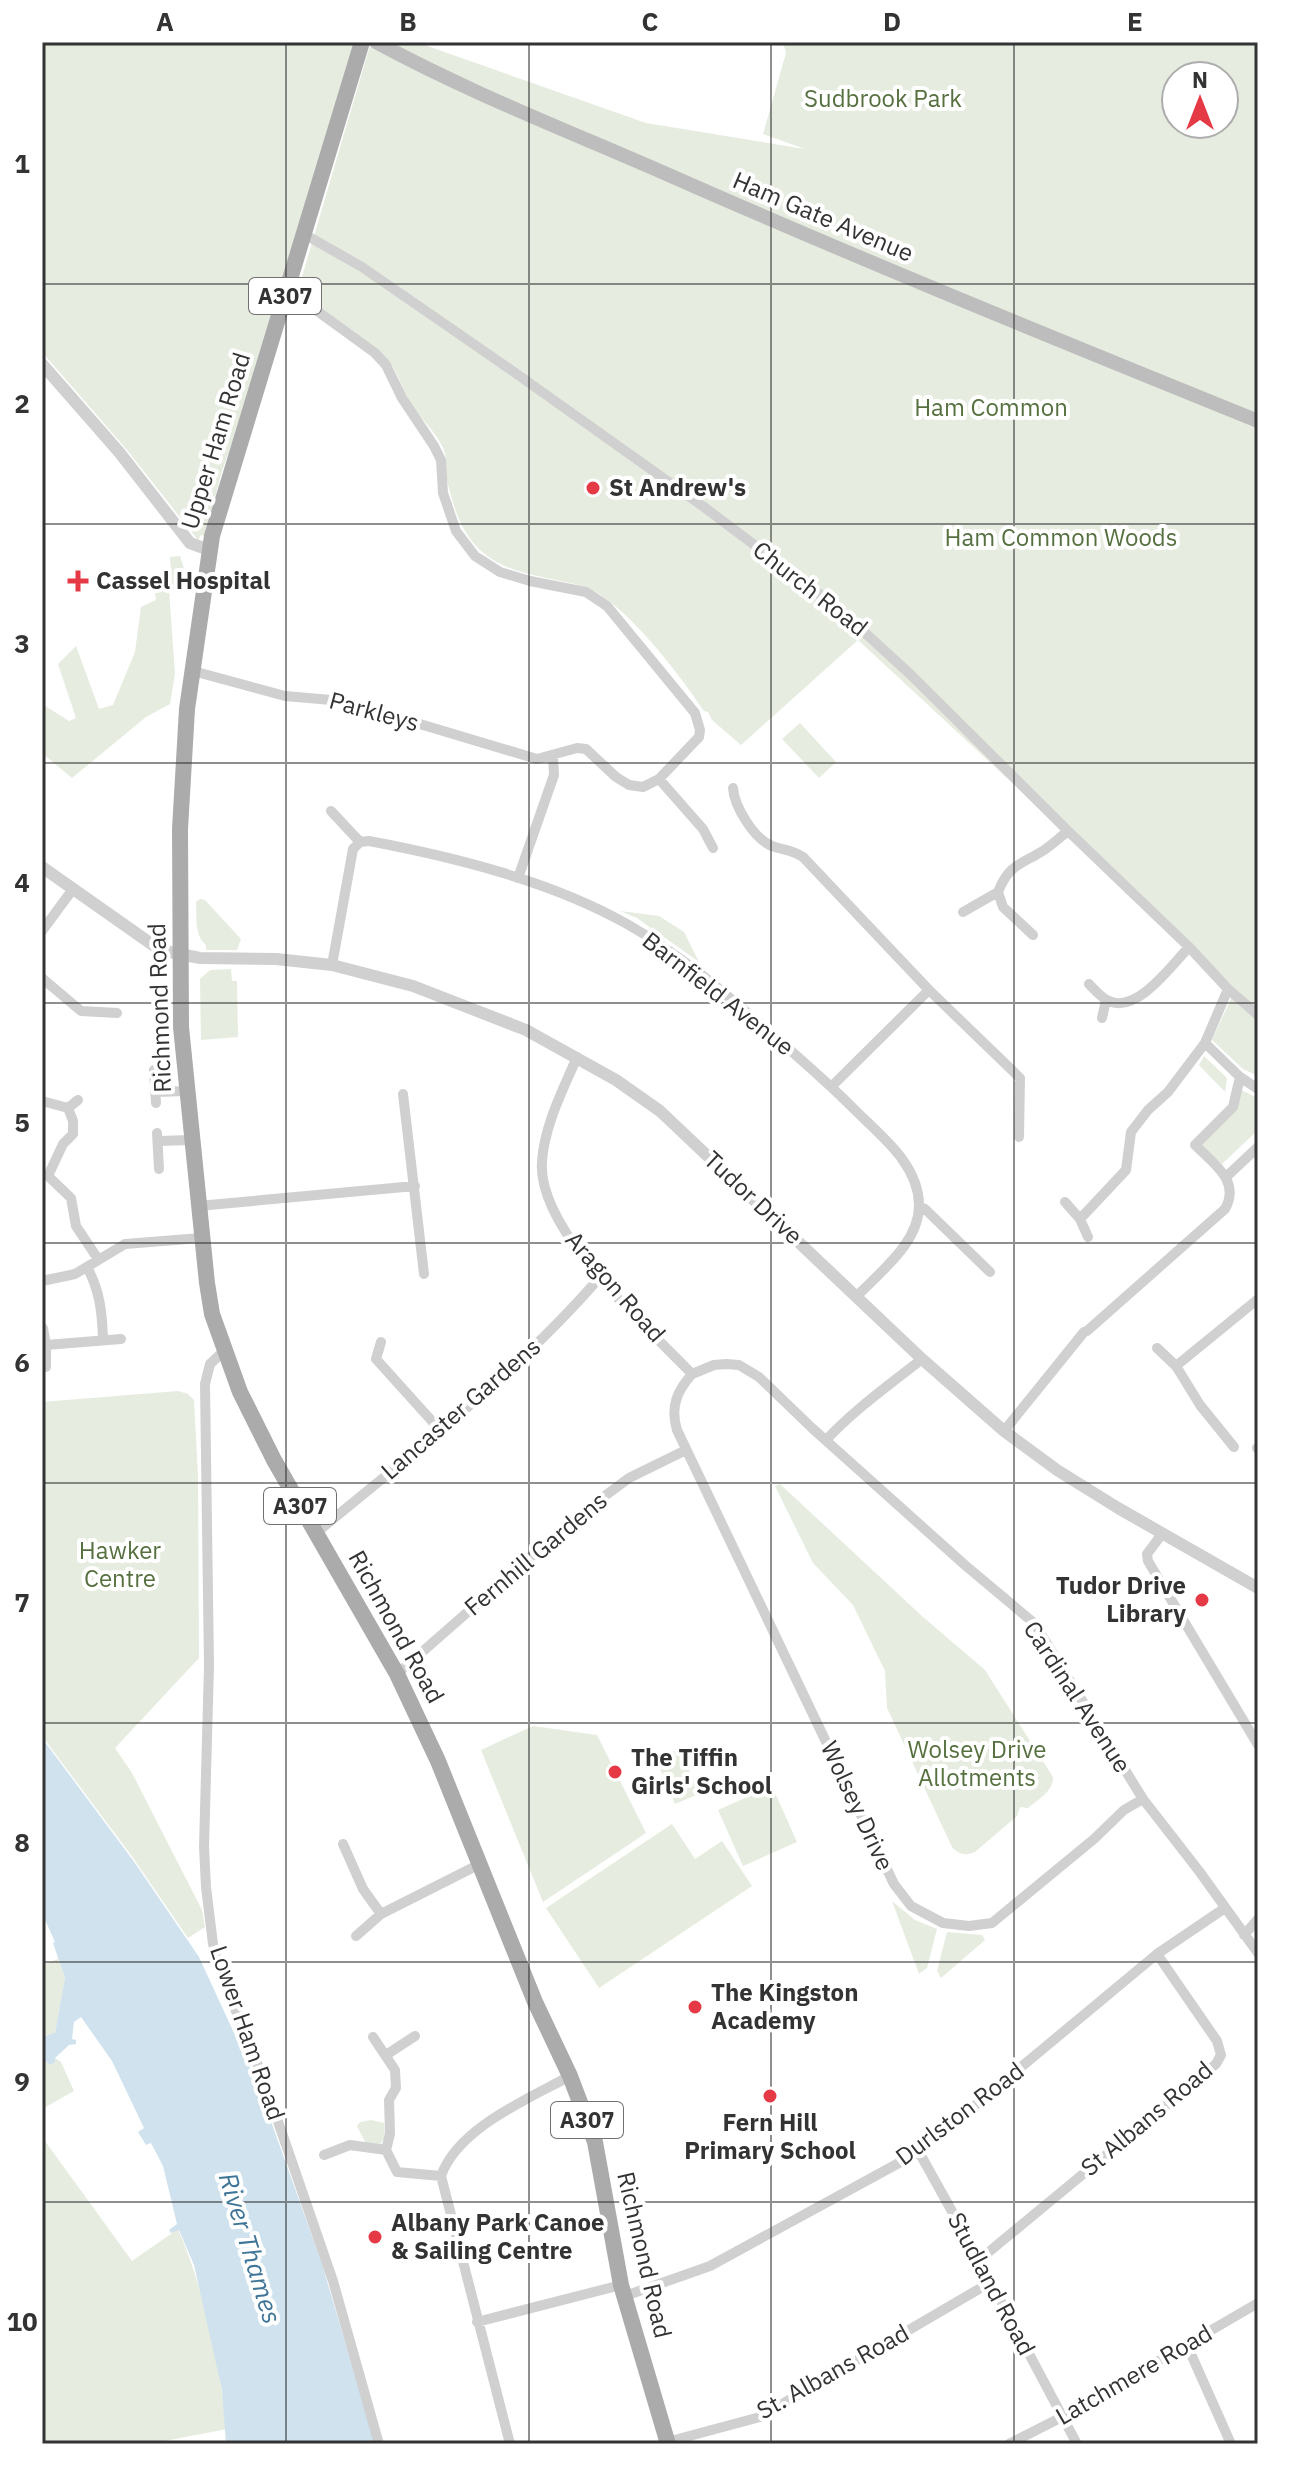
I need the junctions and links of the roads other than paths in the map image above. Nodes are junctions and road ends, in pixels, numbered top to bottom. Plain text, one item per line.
1 (362, 42) edge
2 (376, 42) edge
3 (304, 234) junction
4 (286, 293) junction
5 (42, 364) edge
6 (1258, 421) edge
7 (209, 550) junction
8 (193, 671) junction
9 (553, 756) junction
10 (182, 770) joint
11 (659, 779) junction
12 (733, 788) dead end
13 (331, 811) dead end
14 (1068, 831) junction
15 (360, 842) junction
16 (713, 848) dead end
17 (42, 867) edge
18 (518, 878) junction
19 (73, 889) junction
20 (998, 892) junction
21 (963, 912) dead end
22 (42, 931) edge
23 (1033, 935) dead end
24 (1189, 947) junction
25 (180, 955) junction
26 (332, 965) junction
27 (42, 978) edge
28 (1089, 984) dead end
29 (1228, 989) junction
30 (929, 990) junction
31 (1106, 1000) junction
32 (117, 1013) dead end
33 (1258, 1015) edge
34 (1102, 1018) dead end
35 (1205, 1043) junction
36 (577, 1057) junction
37 (154, 1070) dead end
38 (1240, 1077) junction
39 (831, 1087) junction
40 (1258, 1089) edge
41 (186, 1091) junction
42 (403, 1094) dead end
43 (78, 1100) dead end
44 (42, 1101) edge
45 (68, 1108) junction
46 (1019, 1137) dead end
47 (191, 1140) junction
48 (1258, 1147) edge
49 (159, 1169) dead end
50 (45, 1176) edge
51 (1226, 1177) junction
52 (415, 1186) junction
53 (1065, 1202) dead end
54 (198, 1206) junction
55 (920, 1207) junction
56 (1080, 1219) junction
57 (1088, 1237) dead end
58 (201, 1238) junction
59 (98, 1259) junction
60 (87, 1267) junction
61 (990, 1272) dead end
62 (424, 1274) dead end
63 (600, 1277) junction
64 (42, 1281) edge
65 (857, 1296) junction
66 (1254, 1302) edge
67 (1258, 1315) edge
68 (43, 1328) edge
69 (103, 1339) junction
70 (121, 1339) dead end
71 (381, 1342) dead end
72 (46, 1345) junction
73 (1157, 1348) dead end
74 (226, 1355) junction
75 (922, 1359) junction
76 (1176, 1366) junction
77 (46, 1367) dead end
78 (692, 1374) junction
79 (440, 1430) junction
80 (1004, 1431) junction
81 (826, 1440) junction
82 (1234, 1447) dead end
83 (686, 1450) junction
84 (316, 1533) junction
85 (1162, 1534) junction
86 (1258, 1588) edge
87 (397, 1674) junction
88 (1258, 1745) edge
89 (1143, 1799) junction
90 (343, 1844) dead end
91 (480, 1864) junction
92 (1225, 1908) junction
93 (381, 1914) junction
94 (1258, 1919) edge
95 (1244, 1935) junction
96 (356, 1936) dead end
97 (1258, 1953) edge
98 (1157, 1954) junction
99 (415, 2036) dead end
100 (373, 2037) dead end
101 (386, 2055) junction
102 (570, 2076) junction
103 (386, 2150) junction
104 (919, 2152) junction
105 (324, 2155) dead end
106 (441, 2176) junction
107 (979, 2260) junction
108 (991, 2282) junction
109 (623, 2290) junction
110 (1258, 2303) edge
111 (477, 2322) junction
112 (1187, 2345) junction
113 (1062, 2417) junction
114 (667, 2443) edge
115 (379, 2444) edge
116 (510, 2444) edge
117 (1009, 2444) edge
118 (1077, 2444) edge
119 (1231, 2444) edge

1 - 3 main road, Upper Ham Road / A307
2 - 6 main road, Ham Gate Avenue
3 - 4 main road, Upper Ham Road / A307
3 - 14 street, Church Road
4 - 7 main road, Upper Ham Road / A307
4 - 11 street
5 - 7 street
7 - 8 main road, Upper Ham Road / A307
8 - 9 street, Parkleys
8 - 10 main road, Upper Ham Road / A307
9 - 11 street, Parkleys
9 - 18 street
10 - 25 main road, Richmond Road / A307
11 - 16 street
12 - 30 street
13 - 15 street
14 - 20 street
14 - 24 street, Church Road
15 - 18 street, Barnfield Avenue
15 - 26 street
17 - 19 street, Tudor Drive
18 - 39 street, Barnfield Avenue
19 - 22 street
19 - 25 street, Tudor Drive
20 - 21 street
20 - 23 street
24 - 29 street, Church Road
24 - 31 street
25 - 26 street, Tudor Drive
25 - 41 main road, Richmond Road / A307
26 - 36 street, Tudor Drive
27 - 32 street
28 - 31 street
29 - 33 street, Church Road
29 - 35 street
30 - 39 street
30 - 46 street
31 - 34 street
35 - 38 street
35 - 56 street
36 - 63 street, Aragon Road
36 - 65 street, Tudor Drive
37 - 41 street
38 - 40 street
38 - 51 street
39 - 55 street, Barnfield Avenue
41 - 47 main road, Richmond Road / A307
42 - 52 street
43 - 45 street
44 - 45 street
45 - 50 street
47 - 49 street
47 - 54 main road, Richmond Road / A307
48 - 51 street
50 - 59 street
51 - 80 street
52 - 54 street
52 - 62 street
53 - 56 street
54 - 58 main road, Richmond Road / A307
55 - 61 street
55 - 65 street
56 - 57 street
58 - 59 street
58 - 74 main road, Richmond Road / A307
59 - 60 street
60 - 64 street
60 - 69 street
63 - 78 street, Aragon Road
63 - 79 street, Lancaster Gardens
65 - 75 street, Tudor Drive
66 - 67 street
66 - 76 street
68 - 72 street
69 - 70 street
69 - 72 street
71 - 79 street
72 - 77 street
73 - 76 street
74 - 84 main road, Richmond Road / A307
74 - 115 street, Lower Ham Road
75 - 80 street, Tudor Drive
75 - 81 street
76 - 82 street
78 - 81 street
78 - 83 street
79 - 84 street, Lancaster Gardens
80 - 85 street, Tudor Drive
81 - 89 street, Cardinal Avenue
83 - 87 street, Fernhill Gardens
83 - 89 street, Wolsey Drive
84 - 87 main road, Richmond Road / A307
85 - 86 street, Tudor Drive
85 - 88 street
87 - 91 main road, Richmond Road / A307
89 - 92 street, Cardinal Avenue
90 - 93 street
91 - 93 street
91 - 102 main road, Richmond Road / A307
92 - 95 street, Cardinal Avenue
92 - 98 street, Durlston Road
93 - 96 street
94 - 95 street
95 - 97 street, Cardinal Avenue
98 - 104 street, Durlston Road
98 - 107 street, St Albans Road
99 - 101 street
100 - 101 street
101 - 103 street
102 - 106 street
102 - 109 main road, Richmond Road / A307
103 - 105 street
103 - 106 street
104 - 107 street, Studland Road
104 - 109 street, Durlston Road
106 - 111 street
107 - 108 street, Studland Road
108 - 113 street, Studland Road
108 - 114 street, St. Albans Road
109 - 111 street, Durlston Road
109 - 114 main road, Richmond Road / A307
110 - 112 street, Latchmere Road
111 - 116 street
112 - 113 street, Latchmere Road
112 - 119 street
113 - 117 street, Latchmere Road
113 - 118 street, Studland Road

